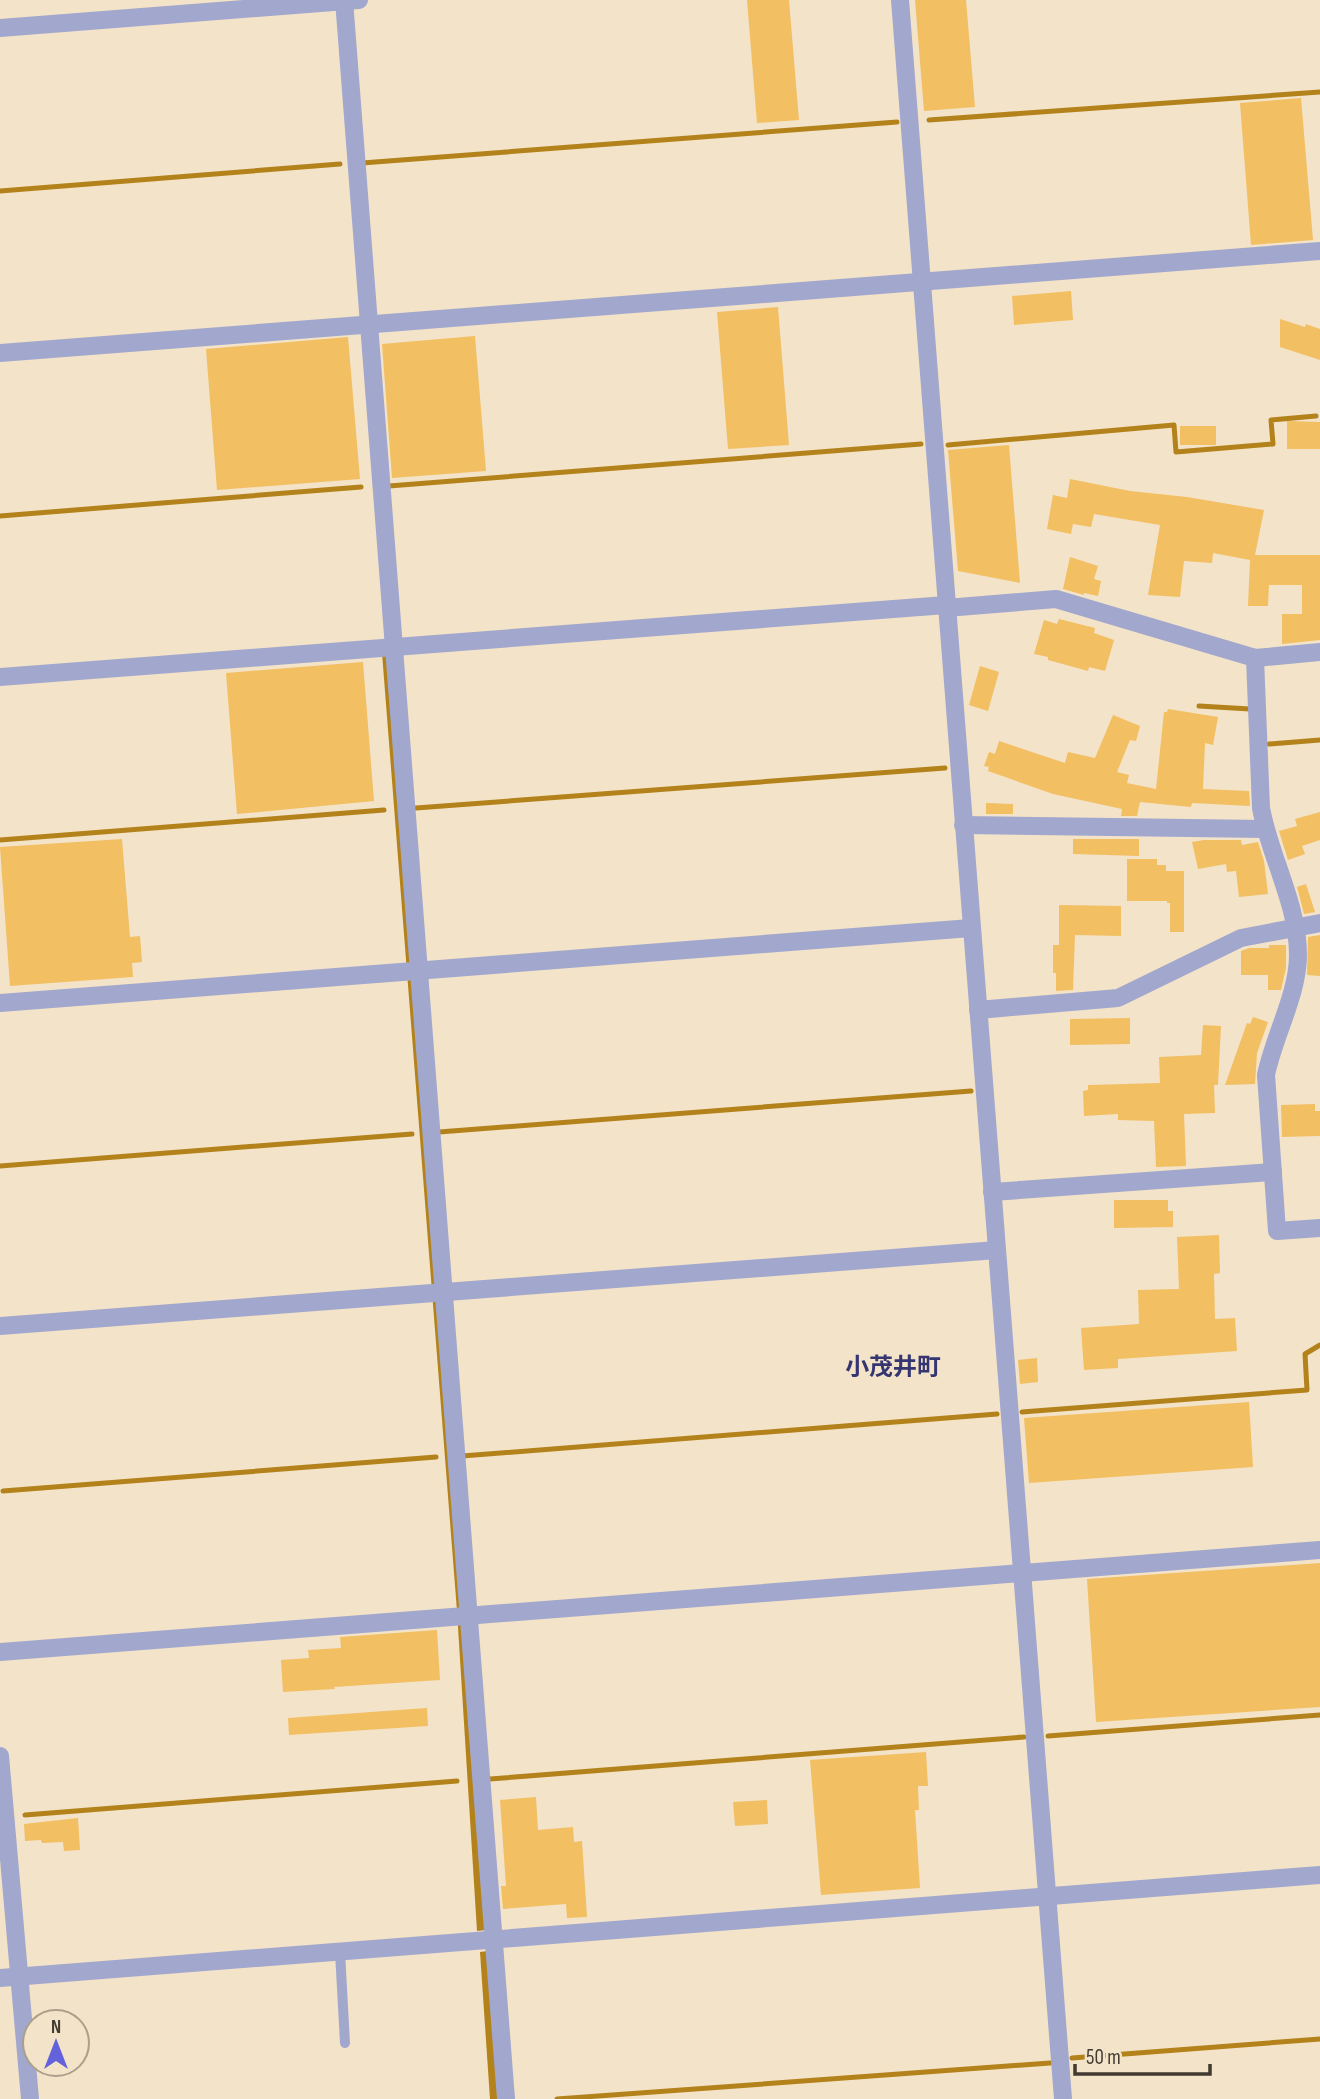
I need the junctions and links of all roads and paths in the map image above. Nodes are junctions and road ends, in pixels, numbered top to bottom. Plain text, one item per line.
1 (900, 0) edge
2 (344, 1) edge
3 (0, 28) edge
4 (1320, 251) edge
5 (922, 282) junction
6 (369, 324) junction
7 (0, 353) edge
8 (946, 606) junction
9 (395, 647) junction
10 (1320, 652) edge
11 (1255, 658) junction
12 (0, 677) edge
13 (963, 825) junction
14 (1265, 829) junction
15 (1320, 923) edge
16 (1296, 927) junction
17 (971, 928) junction
18 (412, 971) junction
19 (0, 1003) edge
20 (978, 1010) junction
21 (1273, 1172) junction
22 (992, 1192) junction
23 (1320, 1228) edge
24 (996, 1250) junction
25 (438, 1294) junction
26 (0, 1326) edge
27 (1320, 1550) edge
28 (1022, 1573) junction
29 (463, 1617) junction
30 (0, 1652) edge
31 (0, 1756) edge
32 (1320, 1875) edge
33 (1047, 1897) junction
34 (493, 1940) junction
35 (340, 1952) junction
36 (20, 1976) junction
37 (0, 1978) edge
38 (345, 2043) dead end
39 (30, 2099) edge
40 (506, 2099) edge
41 (1063, 2099) edge

1 - 5 street
2 - 3 street
2 - 6 street
4 - 5 street
5 - 6 street
5 - 8 street
6 - 7 street
6 - 9 street
8 - 9 street
8 - 11 street
8 - 13 street
9 - 12 street
9 - 18 street
10 - 11 street
11 - 14 street
13 - 14 street
13 - 17 street
14 - 16 street
15 - 16 street
16 - 20 street
16 - 21 street
17 - 18 street
17 - 20 street
18 - 19 street
18 - 25 street
20 - 22 street
21 - 22 street
21 - 23 street
22 - 24 street
24 - 25 street
24 - 28 street
25 - 26 street
25 - 29 street
27 - 28 street
28 - 29 street
28 - 33 street
29 - 30 street
29 - 34 street
31 - 36 street
32 - 33 street
33 - 34 street
33 - 41 street
34 - 35 street
34 - 40 street
35 - 36 street
35 - 38 lane
36 - 37 street
36 - 39 street

